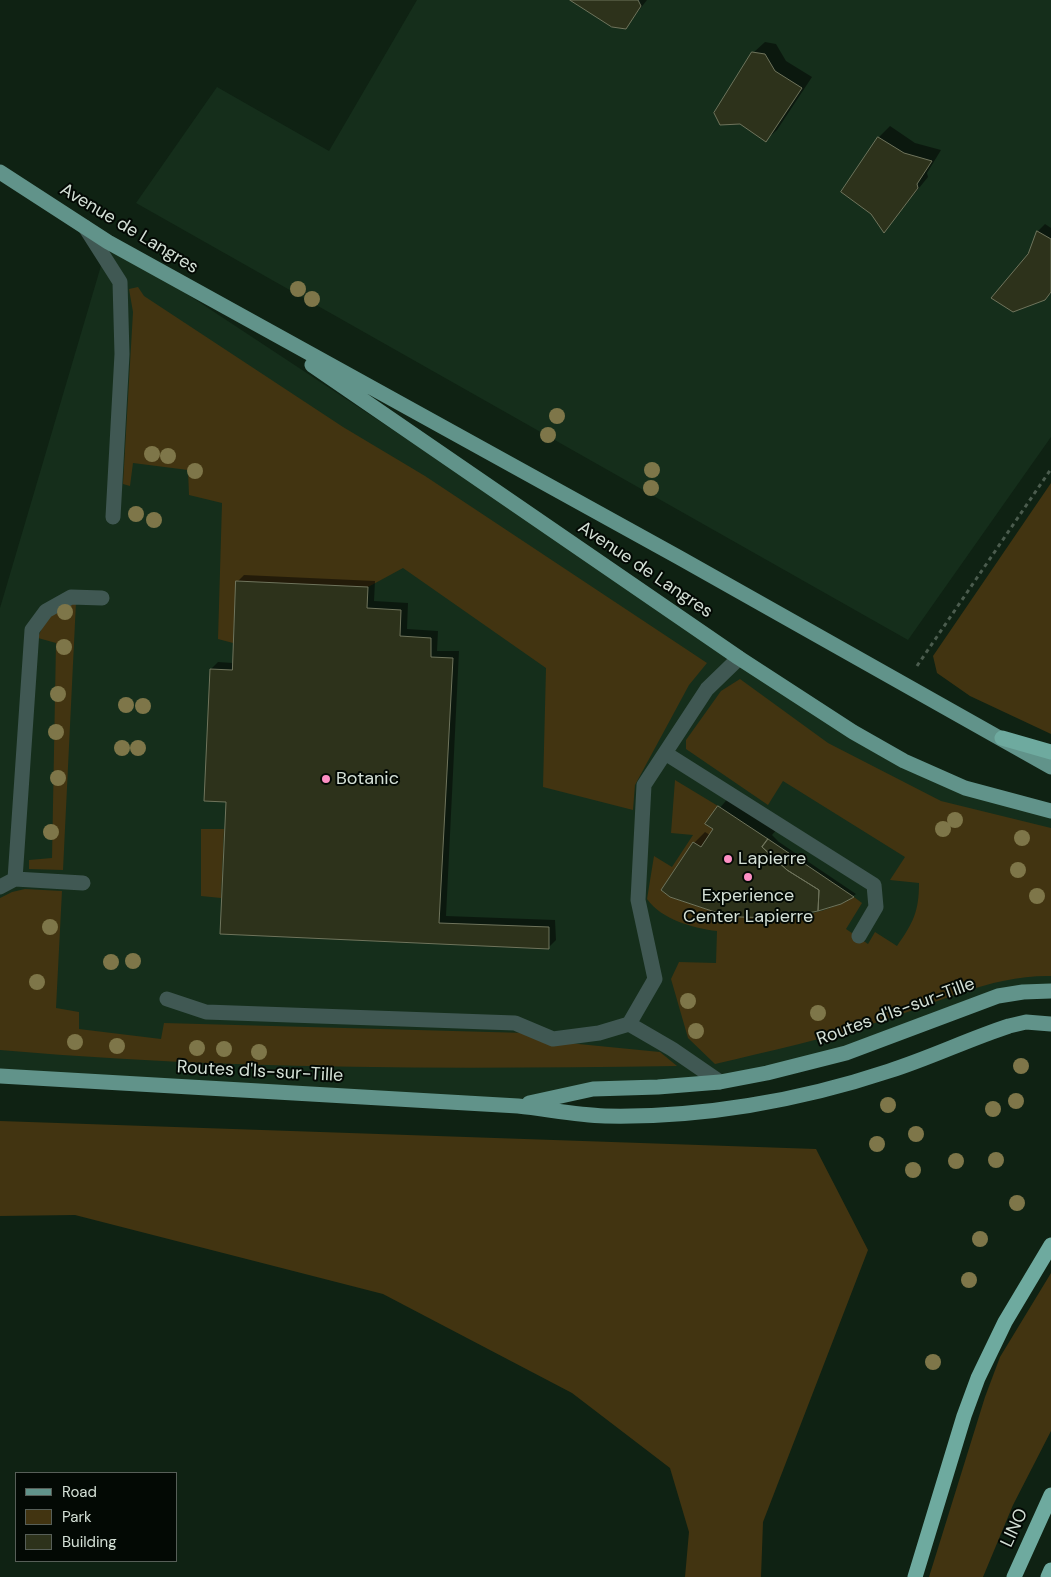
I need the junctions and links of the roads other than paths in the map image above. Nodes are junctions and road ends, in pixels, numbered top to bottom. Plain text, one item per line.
1 (0, 172) edge
2 (85, 227) junction
3 (240, 316) junction
4 (113, 517) dead end
5 (102, 598) dead end
6 (739, 658) junction
7 (1002, 738) junction
8 (1051, 752) edge
9 (665, 753) junction
10 (1051, 767) edge
11 (1051, 811) edge
12 (16, 879) junction
13 (82, 883) dead end
14 (0, 887) edge
15 (859, 936) dead end
16 (1051, 991) edge
17 (168, 999) dead end
18 (628, 1024) junction
19 (1051, 1024) edge
20 (0, 1076) edge
21 (720, 1082) junction
22 (518, 1106) junction
23 (1051, 1245) edge
24 (1051, 1495) edge
25 (1051, 1570) edge
26 (915, 1577) edge
27 (1014, 1577) edge
28 (1048, 1577) edge

1 - 2 main road, Avenue de Langres
2 - 3 main road, Avenue de Langres
2 - 4 lane
3 - 6 main road, Avenue de Langres
3 - 7 main road, Avenue de Langres
5 - 12 lane
6 - 9 lane
6 - 11 main road, Avenue de Langres
7 - 8 highway
7 - 10 main road, Avenue de Langres
9 - 15 lane
9 - 18 lane
12 - 13 lane
12 - 14 lane
16 - 21 main road, Routes d'Is-sur-Tille
17 - 18 lane
18 - 21 lane
19 - 22 main road, Routes d'Is-sur-Tille
20 - 22 main road, Routes d'Is-sur-Tille
21 - 22 main road, Routes d'Is-sur-Tille
23 - 26 highway
24 - 27 highway, LINO
25 - 28 highway

